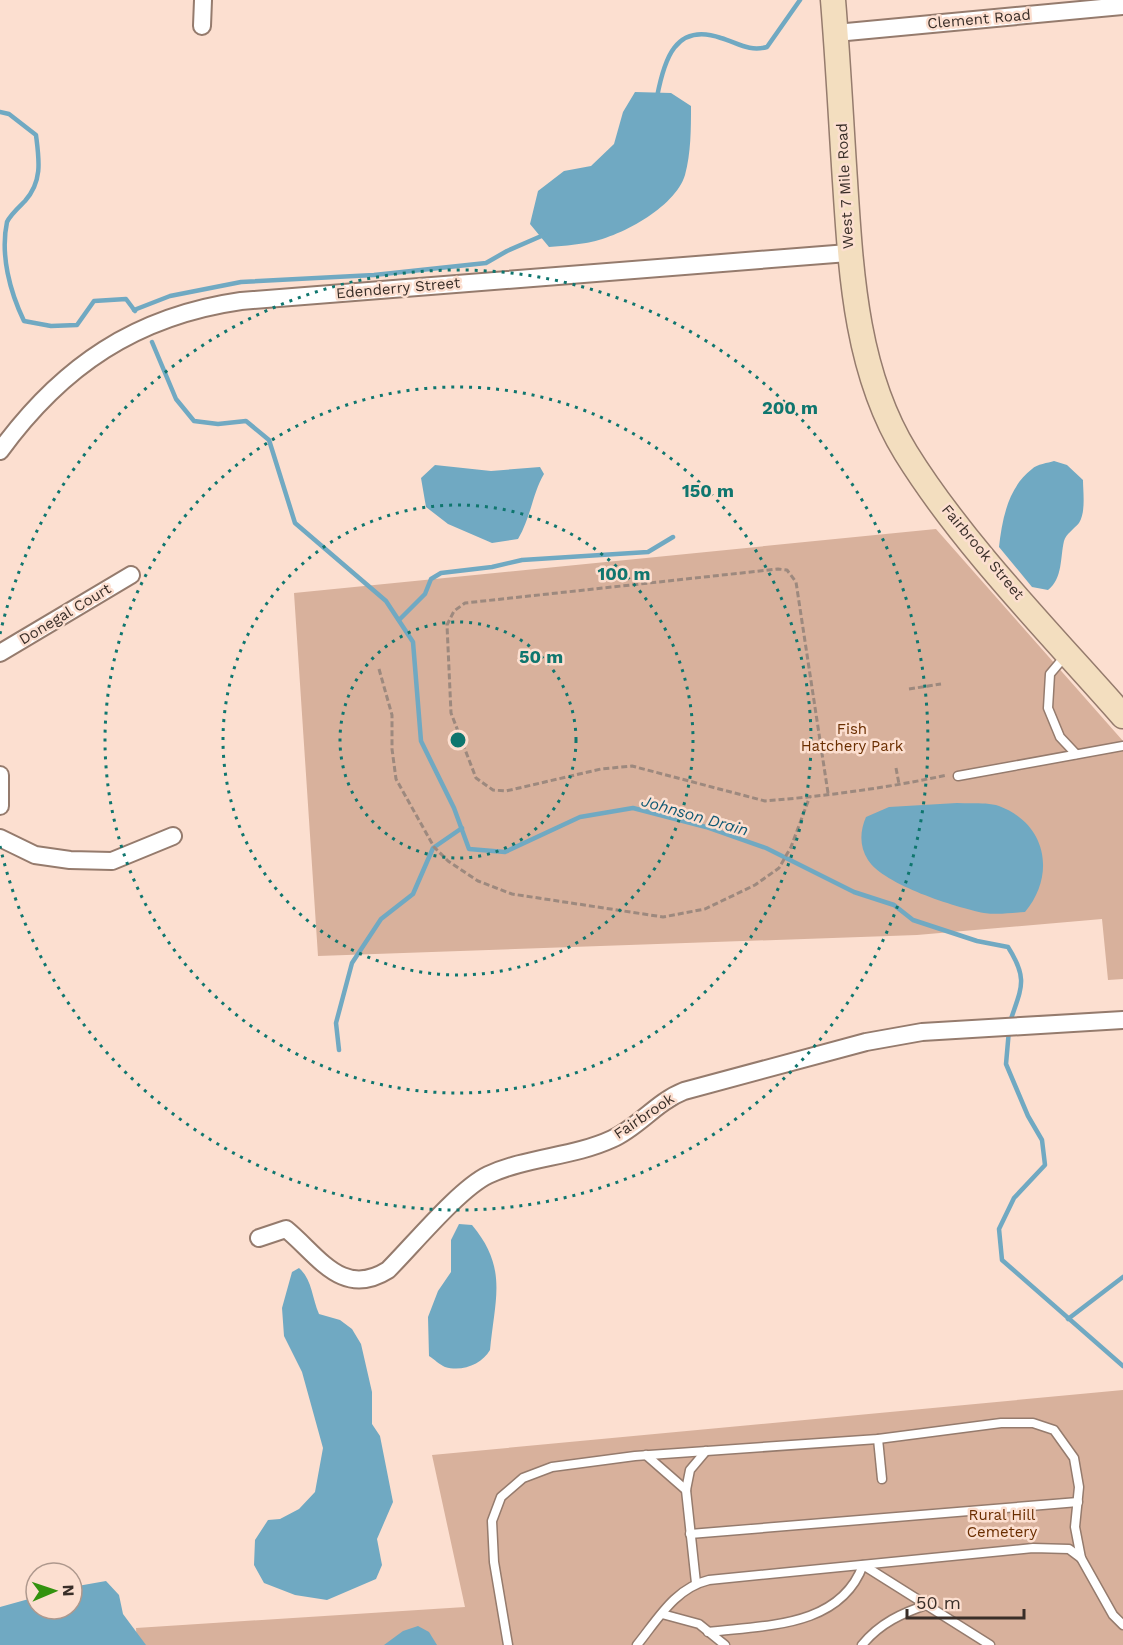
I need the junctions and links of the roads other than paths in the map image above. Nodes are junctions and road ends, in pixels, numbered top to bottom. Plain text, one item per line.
1 (202, 0) edge
2 (833, 0) edge
3 (1123, 6) edge
4 (202, 26) dead end
5 (836, 33) junction
6 (848, 253) junction
7 (872, 370) joint
8 (0, 451) edge
9 (131, 575) dead end
10 (1068, 652) junction
11 (0, 654) edge
12 (1123, 716) edge
13 (1123, 746) edge
14 (1076, 754) junction
15 (958, 775) road end
16 (0, 776) edge
17 (0, 806) edge
18 (173, 836) dead end
19 (0, 838) edge
20 (1123, 1020) edge
21 (259, 1238) dead end
22 (878, 1439) junction
23 (706, 1451) junction
24 (646, 1455) junction
25 (882, 1479) dead end
26 (686, 1490) junction
27 (1078, 1502) junction
28 (690, 1534) junction
29 (1081, 1558) junction
30 (863, 1565) junction
31 (696, 1583) junction
32 (929, 1604) junction
33 (662, 1614) junction
34 (1123, 1625) edge
35 (708, 1632) junction
36 (508, 1645) edge
37 (637, 1645) edge
38 (725, 1645) edge
39 (862, 1645) edge
40 (990, 1645) edge

1 - 4 street
2 - 5 street, West 7 Mile Road
3 - 5 street, Clement Road
5 - 6 street, West 7 Mile Road
6 - 7 street, West 7 Mile Road
6 - 8 street, Edenderry Street
7 - 10 street, Fairbrook Street
9 - 11 street, Donegal Court
10 - 12 street, Fairbrook Street
10 - 14 lane
13 - 14 lane
14 - 15 lane
16 - 17 street
18 - 19 street
20 - 21 street, Fairbrook
22 - 23 lane
22 - 25 lane
22 - 27 lane
23 - 24 lane
23 - 26 lane
24 - 26 lane
24 - 36 lane
26 - 28 lane
27 - 28 lane
27 - 29 lane
28 - 31 lane
29 - 30 lane
29 - 34 lane
30 - 31 lane
30 - 32 lane
30 - 35 lane
31 - 33 lane
32 - 39 lane
32 - 40 lane
33 - 35 lane
33 - 37 lane
35 - 38 lane

